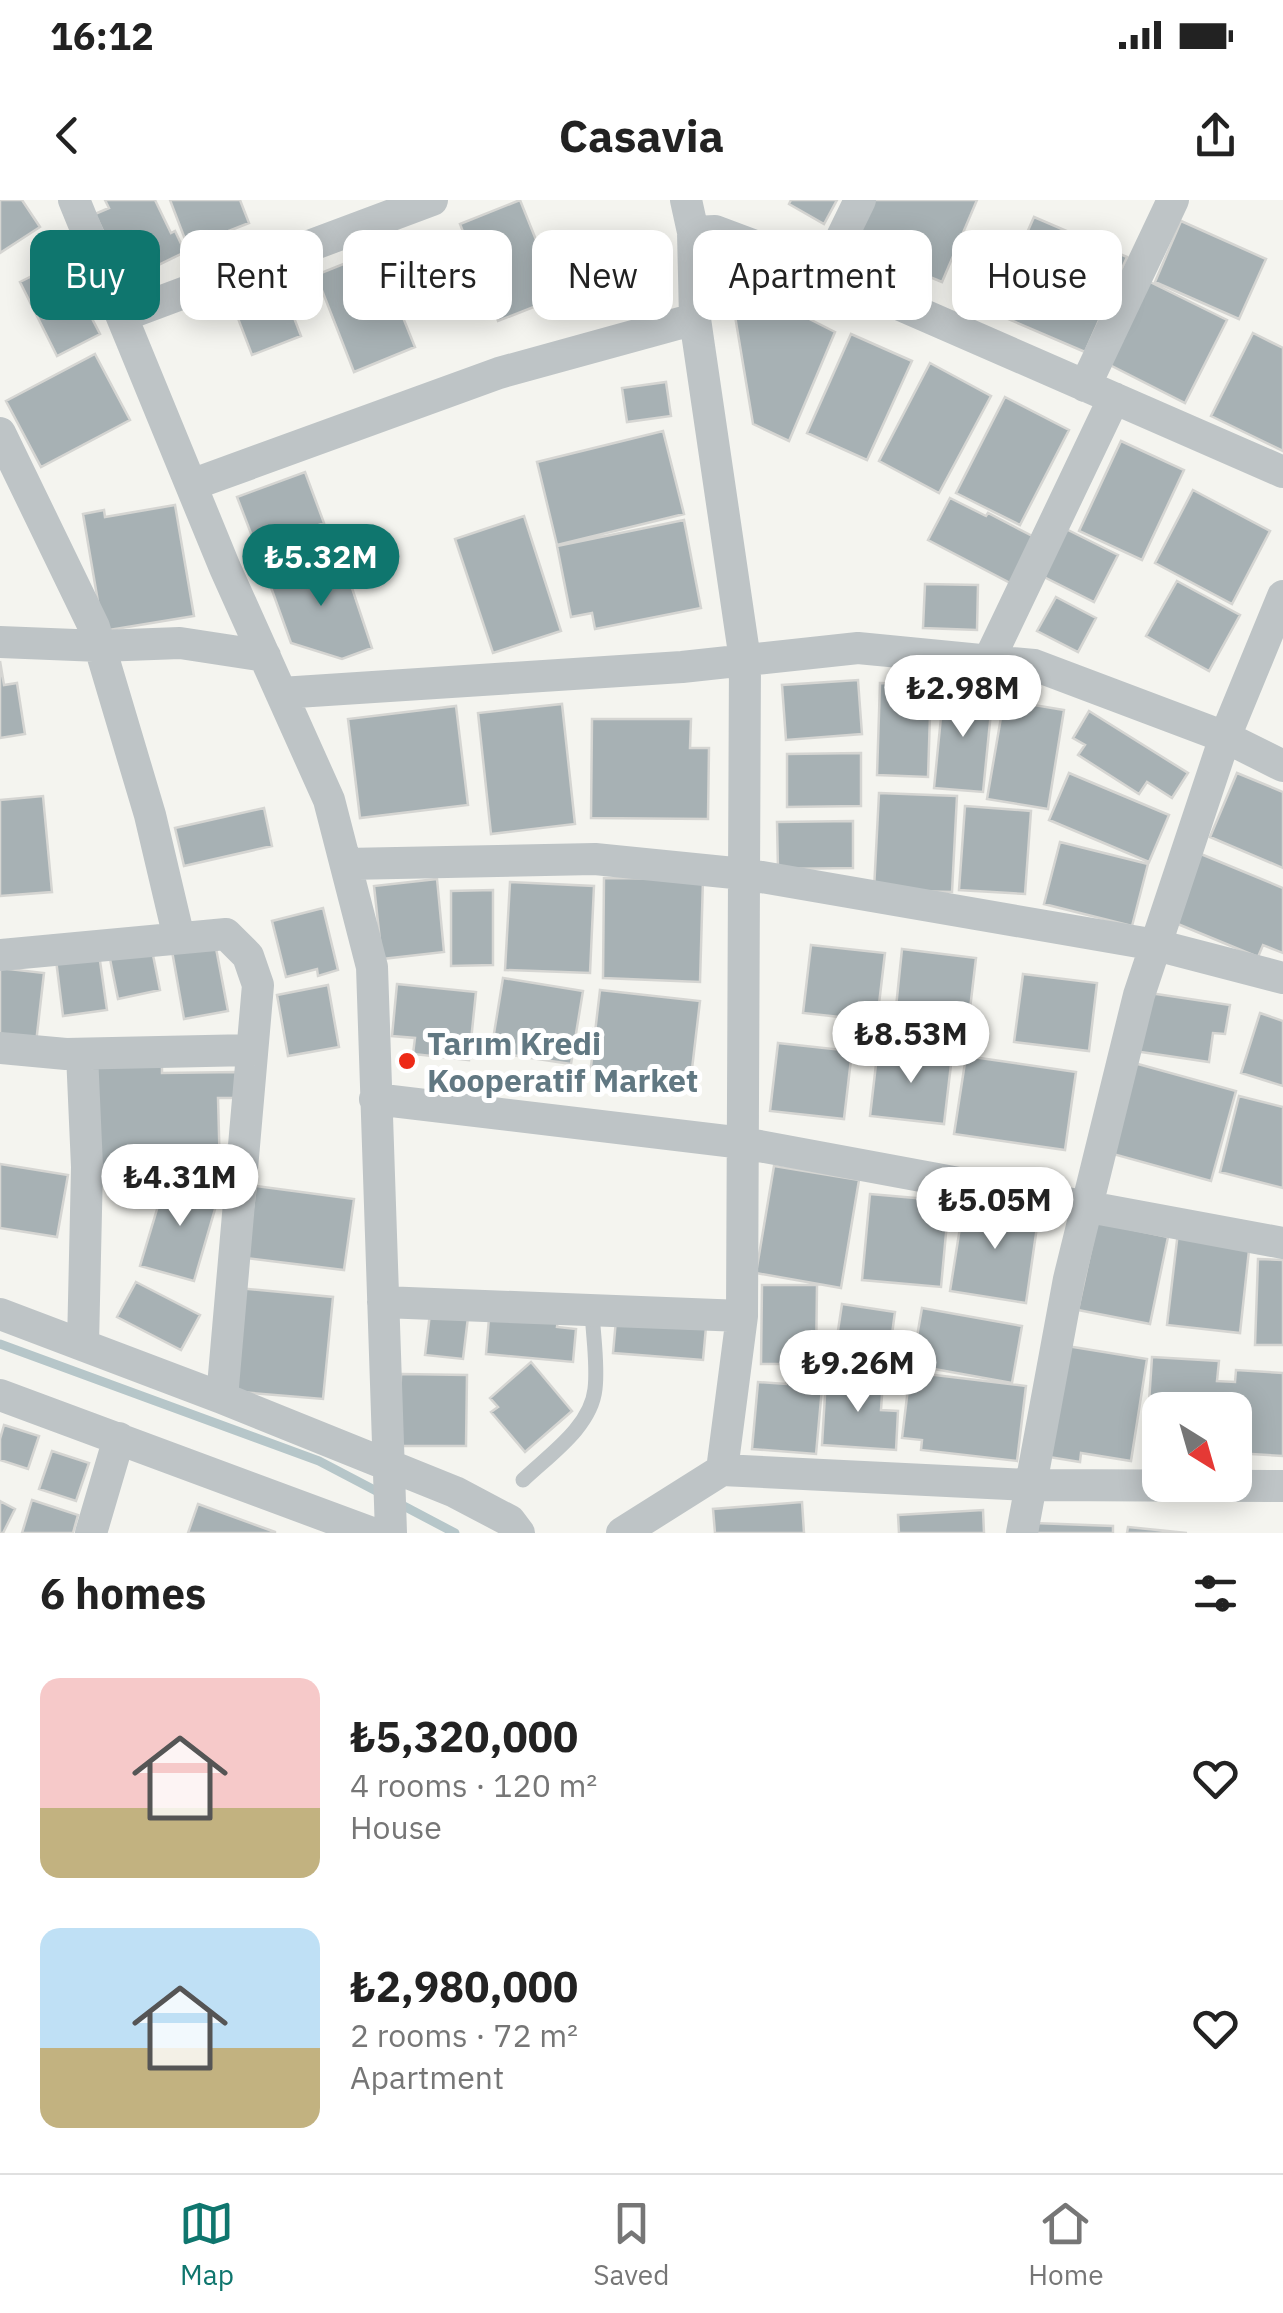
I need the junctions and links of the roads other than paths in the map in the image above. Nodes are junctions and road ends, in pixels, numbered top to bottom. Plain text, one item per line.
1 (74, 200) edge
2 (432, 200) edge
3 (860, 200) edge
4 (1173, 200) edge
5 (689, 216) edge
6 (86, 230) edge
7 (713, 230) edge
8 (846, 230) edge
9 (693, 285) edge
10 (160, 302) edge
11 (932, 318) edge
12 (124, 320) edge
13 (693, 320) edge
14 (695, 320) edge
15 (1100, 392) junction
16 (0, 433) edge
17 (1283, 472) edge
18 (191, 485) junction
19 (1283, 596) edge
20 (0, 642) edge
21 (100, 646) junction
22 (264, 656) junction
23 (745, 660) junction
24 (990, 660) junction
25 (281, 693) junction
26 (1225, 737) junction
27 (1283, 766) edge
28 (346, 864) junction
29 (744, 874) junction
30 (179, 938) junction
31 (1156, 945) junction
32 (0, 956) edge
33 (1283, 978) edge
34 (0, 1048) edge
35 (252, 1050) junction
36 (82, 1054) junction
37 (375, 1099) junction
38 (743, 1143) junction
39 (1087, 1206) junction
40 (1283, 1242) edge
41 (382, 1302) junction
42 (592, 1310) junction
43 (0, 1314) edge
44 (742, 1316) junction
45 (83, 1345) junction
46 (0, 1394) edge
47 (222, 1398) junction
48 (119, 1438) junction
49 (722, 1470) junction
50 (389, 1473) junction
51 (523, 1480) dead end
52 (1029, 1485) junction
53 (1283, 1486) edge
54 (307, 1521) edge
55 (384, 1531) edge
56 (91, 1533) edge
57 (519, 1533) edge
58 (622, 1533) edge
59 (1022, 1533) edge

1 - 6 street
2 - 10 street
3 - 8 street
4 - 15 street
5 - 7 street
5 - 9 street
11 - 15 street
12 - 18 street
13 - 18 street
14 - 23 street
15 - 17 street
15 - 24 street
16 - 21 street
18 - 22 street
19 - 26 street
20 - 21 street
21 - 22 street
21 - 30 street
22 - 25 street
23 - 24 street
23 - 25 street
23 - 29 street
24 - 26 street
25 - 28 street
26 - 27 street
26 - 31 street
28 - 29 street
28 - 37 street
29 - 31 street
29 - 38 street
30 - 32 street
30 - 35 street
31 - 33 street
31 - 39 street
34 - 36 street
35 - 36 street
35 - 47 street
36 - 45 street
37 - 38 street
37 - 41 street
38 - 39 street
38 - 44 street
39 - 40 street
39 - 52 street
41 - 42 street
41 - 50 street
42 - 44 street
42 - 51 lane
43 - 45 street
44 - 49 street
45 - 47 street
46 - 48 street
47 - 50 street
48 - 54 street
48 - 56 street
49 - 52 street
49 - 58 street
50 - 55 street
50 - 57 street
52 - 53 street
52 - 59 street
54 - 55 street

